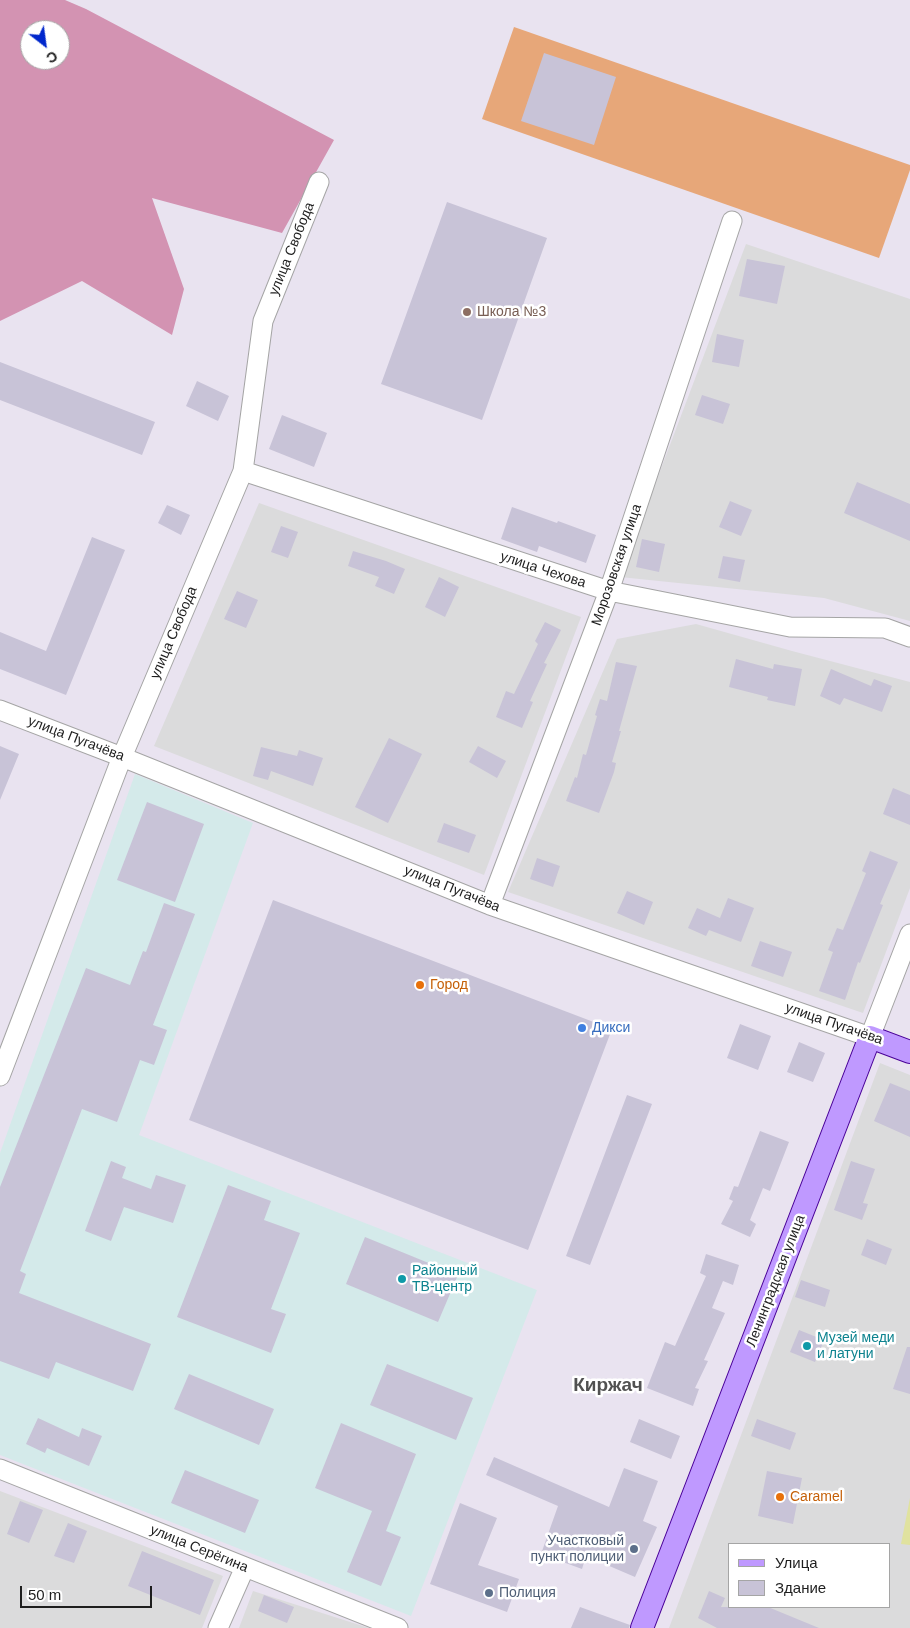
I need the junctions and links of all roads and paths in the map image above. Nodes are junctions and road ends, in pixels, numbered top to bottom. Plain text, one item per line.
1 (319, 182) dead end
2 (732, 221) dead end
3 (243, 471) junction
4 (609, 591) junction
5 (910, 637) edge
6 (0, 710) edge
7 (122, 757) junction
8 (490, 905) junction
9 (910, 934) edge
10 (870, 1037) junction
11 (910, 1052) edge
12 (0, 1076) edge
13 (0, 1469) edge
14 (245, 1567) junction
15 (218, 1628) edge
16 (398, 1628) edge
17 (642, 1628) edge

1 - 3 street, улица Свобода
2 - 4 street, Морозовская улица
3 - 4 street, улица Чехова
3 - 7 street, улица Свобода
4 - 5 street, улица Чехова
4 - 8 street, Морозовская улица
6 - 7 street, улица Пугачёва
7 - 8 street, улица Пугачёва
7 - 12 street, улица Свобода
8 - 10 street, улица Пугачёва
9 - 10 street, Ленинградская улица
10 - 11 main road, улица Пугачёва
10 - 17 main road, Ленинградская улица
13 - 14 street, улица Серёгина
14 - 15 street
14 - 16 street, улица Серёгина

